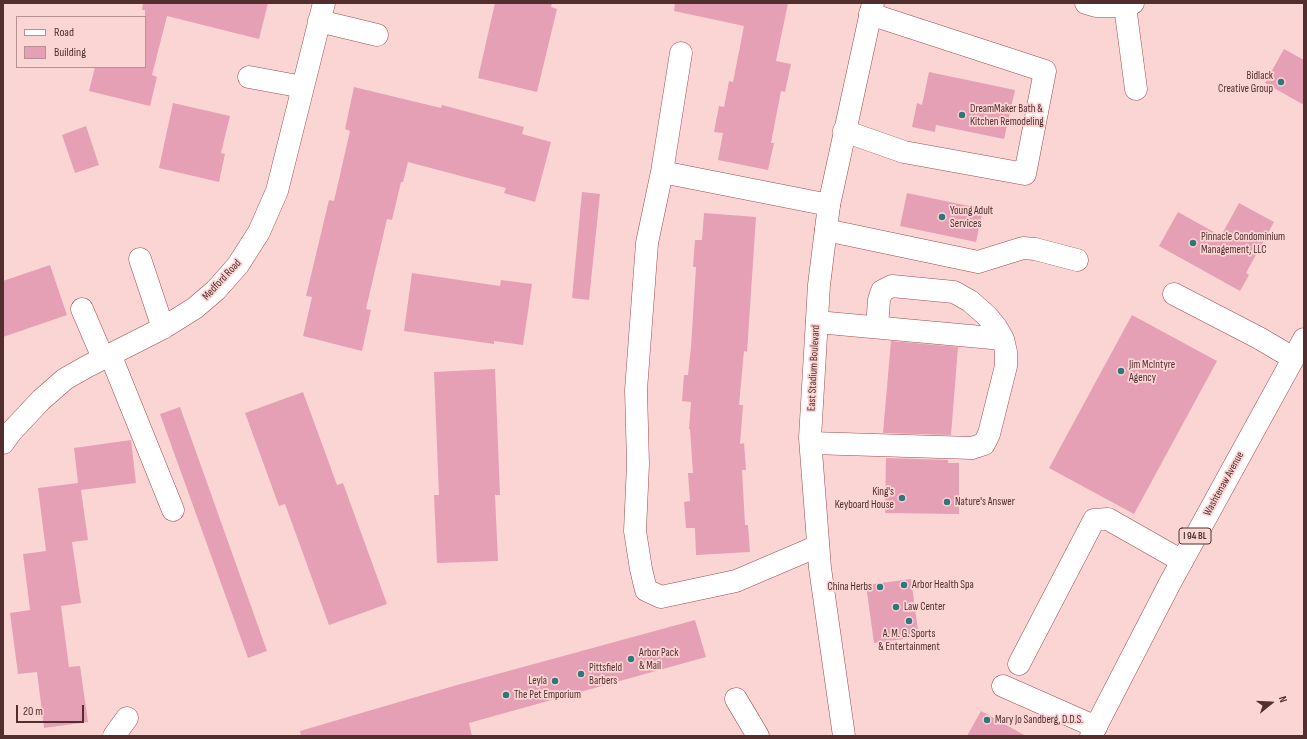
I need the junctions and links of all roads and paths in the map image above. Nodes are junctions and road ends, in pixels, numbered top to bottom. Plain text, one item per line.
1 (1086, 3) edge
2 (1129, 5) edge
3 (872, 8) edge
4 (322, 12) edge
5 (377, 35) dead end
6 (681, 53) dead end
7 (249, 77) dead end
8 (303, 87) junction
9 (1136, 89) dead end
10 (844, 131) junction
11 (662, 172) junction
12 (829, 205) junction
13 (826, 230) junction
14 (140, 259) dead end
15 (1077, 260) dead end
16 (1174, 294) dead end
17 (82, 309) dead end
18 (817, 322) junction
19 (877, 327) junction
20 (163, 328) junction
21 (1003, 339) junction
22 (1304, 339) edge
23 (106, 356) junction
24 (1293, 358) junction
25 (3, 443) edge
26 (811, 443) junction
27 (173, 510) dead end
28 (818, 546) junction
29 (1182, 561) junction
30 (1019, 664) dead end
31 (1003, 686) dead end
32 (736, 699) dead end
33 (127, 718) dead end
34 (1093, 731) edge
35 (114, 736) edge
36 (758, 736) edge
37 (843, 736) edge

1 - 2 main road
2 - 9 main road
3 - 10 main road, East Stadium Boulevard
3 - 10 main road
4 - 5 main road
4 - 8 main road, Medford Road
6 - 11 main road
7 - 8 main road
8 - 20 main road, Medford Road
10 - 12 main road, East Stadium Boulevard
11 - 12 main road
11 - 28 main road
12 - 13 main road, East Stadium Boulevard
13 - 15 main road
13 - 18 main road, East Stadium Boulevard
14 - 20 main road
16 - 24 main road
17 - 23 main road
18 - 19 main road
18 - 26 main road, East Stadium Boulevard
19 - 21 main road
19 - 21 main road
20 - 23 main road, Medford Road
21 - 26 main road
22 - 24 main road, Washtenaw Avenue / I 94 BL
23 - 25 main road, Medford Road
23 - 27 main road
24 - 29 main road, Washtenaw Avenue / I 94 BL
26 - 28 main road, East Stadium Boulevard
28 - 37 main road, East Stadium Boulevard
29 - 30 main road
29 - 34 main road, Washtenaw Avenue / I 94 BL
31 - 34 main road
32 - 36 main road
33 - 35 main road

